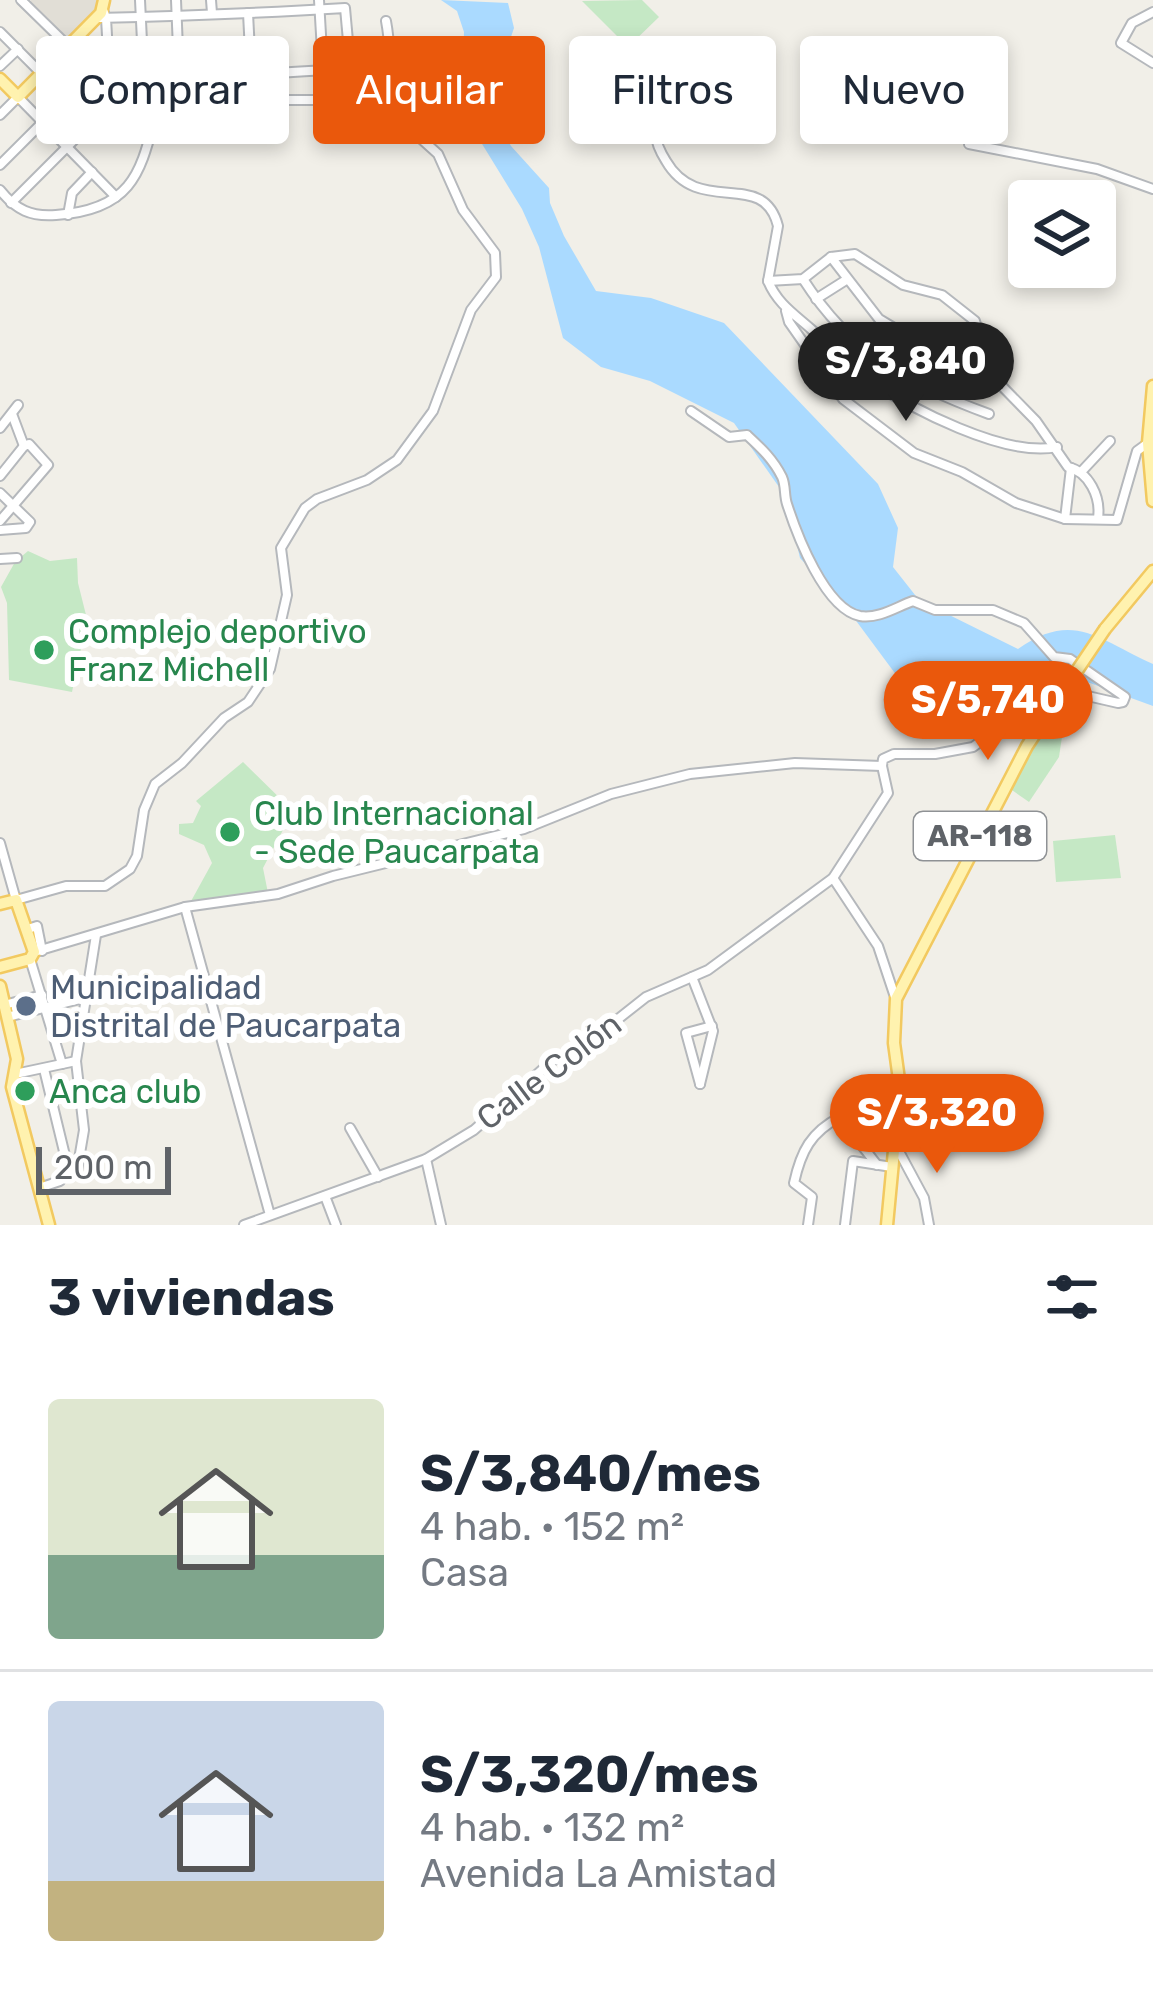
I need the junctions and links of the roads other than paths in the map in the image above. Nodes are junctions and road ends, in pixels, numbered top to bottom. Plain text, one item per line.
1 (140, 0) edge
2 (176, 0) edge
3 (212, 0) edge
4 (284, 0) edge
5 (23, 1) edge
6 (320, 5) edge
7 (102, 11) edge
8 (1153, 11) edge
9 (284, 12) junction
10 (212, 13) junction
11 (248, 13) junction
12 (177, 14) junction
13 (141, 15) junction
14 (386, 21) dead end
15 (0, 32) edge
16 (58, 36) edge
17 (78, 36) edge
18 (142, 36) edge
19 (178, 36) edge
20 (249, 36) edge
21 (321, 36) edge
22 (350, 36) edge
23 (386, 36) edge
24 (18, 49) junction
25 (1153, 63) edge
26 (0, 66) edge
27 (36, 67) edge
28 (0, 79) edge
29 (36, 79) edge
30 (18, 98) junction
31 (0, 115) edge
32 (36, 116) edge
33 (36, 130) edge
34 (63, 144) edge
35 (71, 144) edge
36 (149, 144) edge
37 (426, 144) edge
38 (657, 144) edge
39 (970, 144) dead end
40 (67, 148) junction
41 (0, 165) edge
42 (92, 172) junction
43 (1153, 189) edge
44 (0, 190) edge
45 (116, 197) junction
46 (11, 203) junction
47 (68, 214) junction
48 (832, 257) junction
49 (803, 279) junction
50 (846, 280) junction
51 (768, 281) junction
52 (816, 299) junction
53 (786, 310) junction
54 (969, 373) dead end
55 (1153, 386) edge
56 (691, 411) dead end
57 (989, 414) dead end
58 (0, 428) edge
59 (1109, 441) dead end
60 (1148, 443) junction
61 (24, 446) junction
62 (1057, 447) junction
63 (1076, 470) junction
64 (0, 476) edge
65 (0, 493) edge
66 (1153, 501) edge
67 (14, 507) junction
68 (1098, 518) junction
69 (1065, 519) junction
70 (0, 525) edge
71 (16, 558) dead end
72 (0, 559) edge
73 (1153, 572) edge
74 (1060, 696) junction
75 (882, 766) junction
76 (0, 843) edge
77 (833, 878) junction
78 (16, 900) junction
79 (0, 904) edge
80 (185, 907) junction
81 (96, 934) junction
82 (35, 954) junction
83 (0, 968) edge
84 (692, 977) junction
85 (0, 986) edge
86 (42, 995) junction
87 (84, 998) junction
88 (896, 999) junction
89 (47, 1007) junction
90 (6, 1011) junction
91 (712, 1026) junction
92 (76, 1061) junction
93 (62, 1064) junction
94 (44, 1070) junction
95 (15, 1074) junction
96 (350, 1128) dead end
97 (895, 1143) junction
98 (426, 1159) junction
99 (877, 1165) junction
100 (892, 1167) junction
101 (69, 1172) junction
102 (378, 1177) junction
103 (38, 1188) junction
104 (325, 1196) junction
105 (270, 1215) junction
106 (49, 1225) edge
107 (244, 1225) edge
108 (336, 1225) edge
109 (441, 1225) edge
110 (808, 1225) edge
111 (845, 1225) edge
112 (887, 1225) edge
113 (929, 1225) edge

1 - 13 street
2 - 12 street
3 - 10 street
4 - 9 street
5 - 16 street
6 - 9 street
6 - 21 street
6 - 22 street
7 - 13 street
7 - 17 main road
8 - 25 street
9 - 11 street
10 - 11 street
10 - 12 street
11 - 20 street
12 - 13 street
12 - 19 street
13 - 18 street
14 - 23 street
15 - 24 street
24 - 26 street
24 - 27 street
28 - 30 main road
29 - 30 main road
30 - 31 street
30 - 32 street
33 - 41 street
34 - 40 street
35 - 40 street
36 - 45 street
37 - 78 street
38 - 51 street
39 - 43 street
40 - 42 street
40 - 46 street
42 - 45 street
42 - 47 street
44 - 46 street
45 - 47 street
46 - 47 street
48 - 49 street
48 - 50 street
48 - 62 street
49 - 51 street
49 - 52 street
50 - 52 street
50 - 54 street
51 - 53 street
52 - 57 street
53 - 62 street
53 - 69 street
55 - 60 main road
56 - 74 street
58 - 61 street
59 - 63 street
60 - 66 main road
60 - 68 street
61 - 64 street
61 - 67 street
62 - 63 street
63 - 68 street
63 - 69 street
65 - 67 street
67 - 70 street
67 - 70 street
68 - 69 street
71 - 72 street
73 - 74 main road, AR-118, bridge
74 - 75 street, AR-118
74 - 88 main road, AR-118
75 - 77 street, AR-118
75 - 80 street
76 - 78 street
77 - 84 street, Calle Colón / AR-118
77 - 88 street
78 - 79 main road
78 - 82 main road
80 - 81 street
80 - 105 street
81 - 82 street
81 - 87 street
82 - 83 main road
82 - 86 street
84 - 91 street
84 - 98 street, Calle Colón / AR-118
85 - 90 main road
86 - 89 street
86 - 90 street
87 - 89 street
87 - 92 street
88 - 97 main road
89 - 90 street
89 - 93 street
90 - 95 main road
91 - 91 street
92 - 93 street
92 - 101 street
93 - 94 street
94 - 95 street
94 - 101 street
95 - 103 main road
96 - 102 street
97 - 100 main road
97 - 113 street
98 - 102 street, Calle Colón / AR-118
98 - 109 street
99 - 100 street
99 - 110 street
99 - 111 street
100 - 112 main road
101 - 103 street
102 - 104 street, Calle Colón / AR-118
103 - 106 main road
104 - 105 street, Calle Colón / AR-118
104 - 108 street
105 - 107 street, Calle Colón / AR-118

